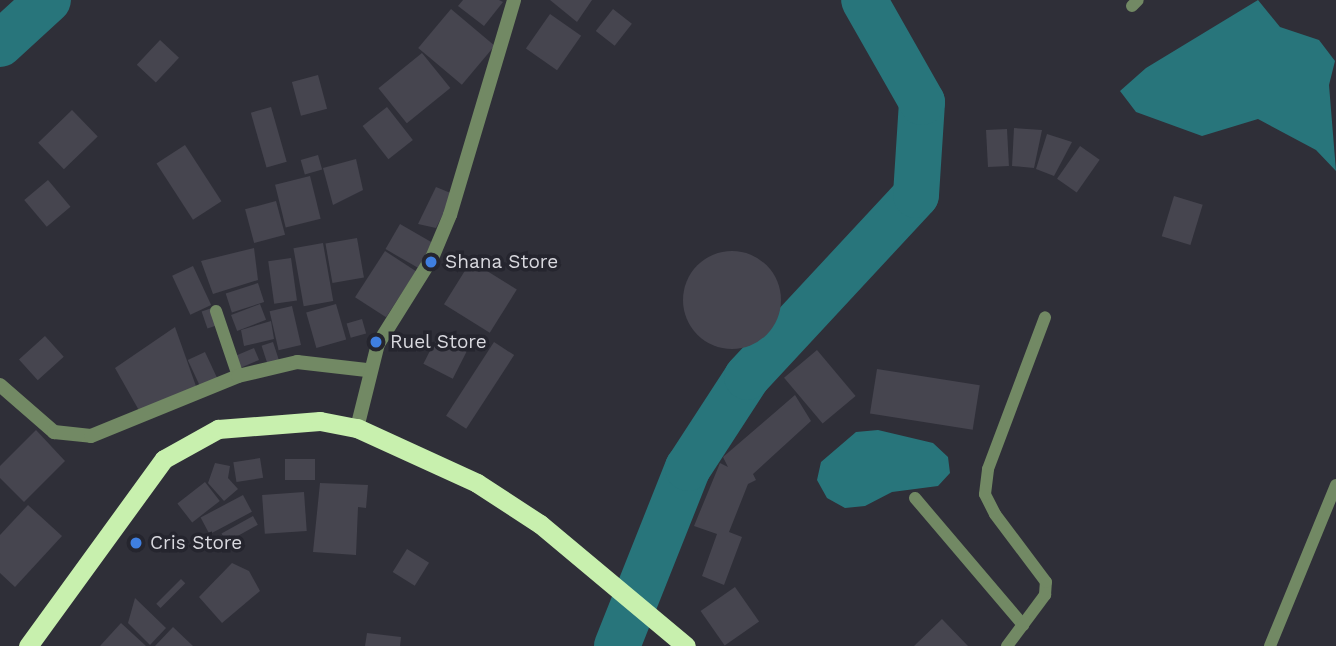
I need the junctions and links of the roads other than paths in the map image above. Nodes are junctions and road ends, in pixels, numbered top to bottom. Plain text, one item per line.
1 (514, 0) edge
2 (216, 311) dead end
3 (1045, 317) dead end
4 (367, 370) junction
5 (239, 376) junction
6 (0, 384) edge
7 (357, 428) junction
8 (1336, 485) edge
9 (915, 498) dead end
10 (1023, 625) junction
11 (28, 646) edge
12 (686, 646) edge
13 (1007, 646) edge
14 (1270, 646) edge

1 - 4 street
2 - 5 lane
3 - 10 lane
4 - 5 street
4 - 7 street
5 - 6 street
7 - 11 highway
7 - 12 highway
8 - 14 lane
9 - 10 lane
10 - 13 lane

